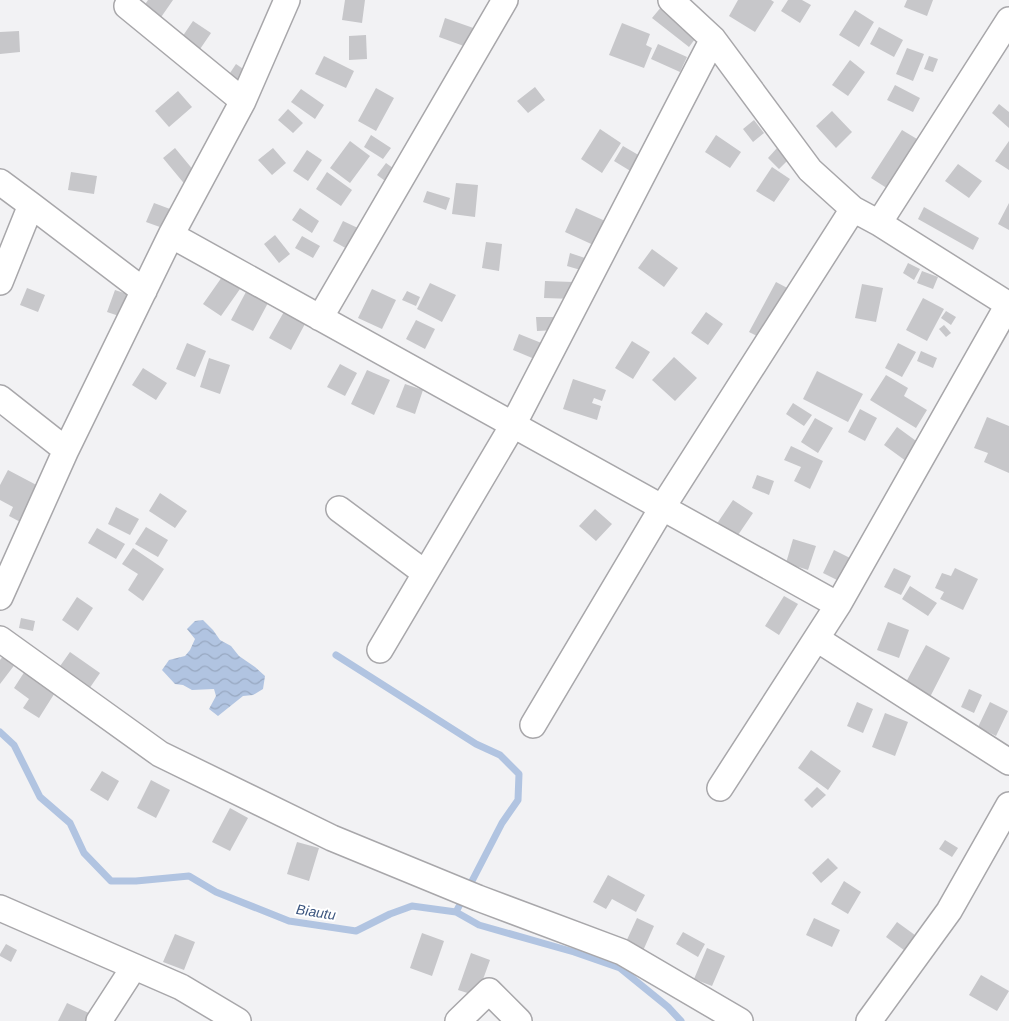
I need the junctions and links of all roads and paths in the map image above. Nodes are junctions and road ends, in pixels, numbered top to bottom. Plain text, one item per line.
1 (287, 0) edge
2 (504, 0) edge
3 (671, 0) edge
4 (127, 6) dead end
5 (1009, 20) edge
6 (713, 39) junction
7 (243, 100) junction
8 (0, 182) edge
9 (31, 205) junction
10 (853, 209) junction
11 (879, 223) junction
12 (171, 234) junction
13 (0, 282) edge
14 (144, 291) junction
15 (1009, 305) edge
16 (320, 318) junction
17 (0, 398) edge
18 (513, 425) junction
19 (66, 450) junction
20 (662, 508) junction
21 (339, 510) dead end
22 (425, 573) junction
23 (0, 597) edge
24 (838, 605) junction
25 (0, 638) edge
26 (816, 639) junction
27 (380, 650) dead end
28 (533, 725) dead end
29 (1009, 762) edge
30 (720, 788) dead end
31 (1009, 805) edge
32 (0, 908) edge
33 (134, 967) junction
34 (99, 1021) edge
35 (238, 1021) edge
36 (458, 1021) edge
37 (519, 1021) edge
38 (740, 1021) edge
39 (869, 1021) edge

1 - 7 street
2 - 16 street
3 - 6 street
4 - 7 street
5 - 11 street
6 - 10 street
6 - 18 street
7 - 12 street
8 - 9 street
9 - 13 street
9 - 14 street
10 - 11 street
10 - 20 street
11 - 15 street
12 - 14 street
12 - 16 street
14 - 19 street
15 - 24 street
16 - 18 street
17 - 19 street
18 - 20 street
18 - 22 street
19 - 23 street
20 - 24 street
20 - 28 street
21 - 22 street
22 - 27 street
24 - 26 street
25 - 38 street
26 - 29 street
26 - 30 street
31 - 39 street
32 - 33 street
33 - 34 street
33 - 35 street
36 - 37 street

